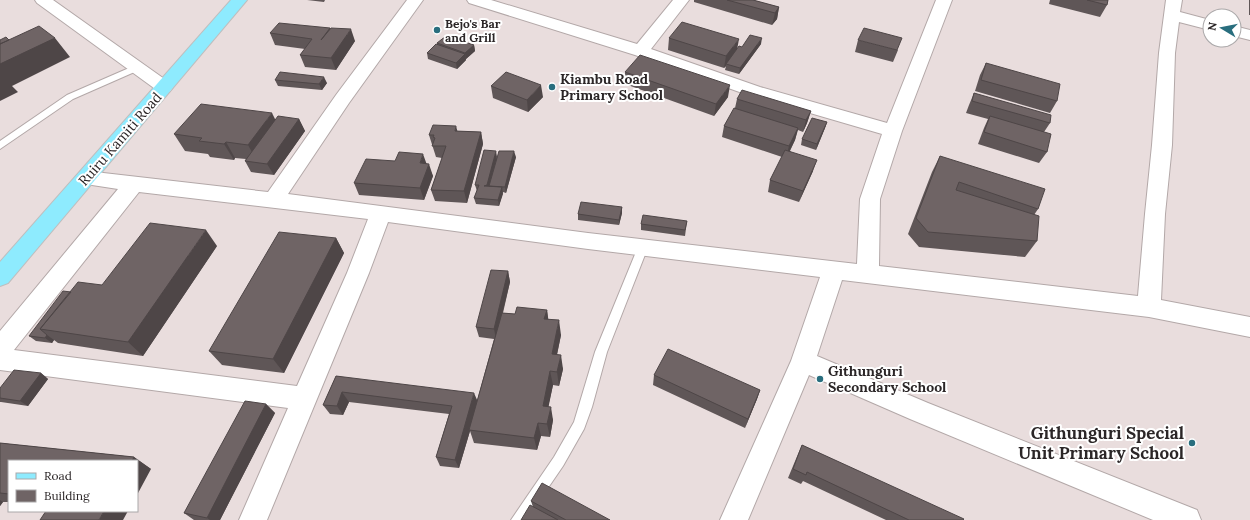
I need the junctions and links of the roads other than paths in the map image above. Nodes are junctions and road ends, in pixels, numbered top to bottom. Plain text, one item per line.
1 (42, 0) edge
2 (239, 0) edge
3 (415, 0) edge
4 (475, 0) edge
5 (681, 0) edge
6 (944, 0) edge
7 (1174, 8) edge
8 (1202, 21) edge
9 (641, 51) junction
10 (136, 68) junction
11 (164, 87) junction
12 (893, 131) junction
13 (0, 146) edge
14 (86, 178) junction
15 (134, 184) junction
16 (273, 201) junction
17 (381, 213) junction
18 (643, 247) junction
19 (834, 270) junction
20 (868, 274) junction
21 (0, 277) edge
22 (1149, 306) junction
23 (1250, 327) edge
24 (0, 348) edge
25 (0, 359) edge
26 (803, 361) junction
27 (305, 399) junction
28 (1174, 517) edge
29 (253, 520) edge
30 (518, 520) edge
31 (734, 520) edge

1 - 10 street
2 - 11 main road, Ruiru Kamiti Road
3 - 16 street
4 - 9 street
5 - 9 street
6 - 12 street
7 - 8 street
7 - 22 street
9 - 12 street
10 - 11 street
10 - 13 lane
11 - 14 main road, Ruiru Kamiti Road
12 - 20 street
14 - 15 street
14 - 21 main road, Ruiru Kamiti Road
15 - 16 street
15 - 24 street
16 - 17 street
17 - 18 street
17 - 27 street
18 - 19 street
18 - 30 lane
19 - 20 street
19 - 26 street
20 - 22 street
22 - 23 street
25 - 27 street
26 - 28 street
26 - 31 street
27 - 29 street

